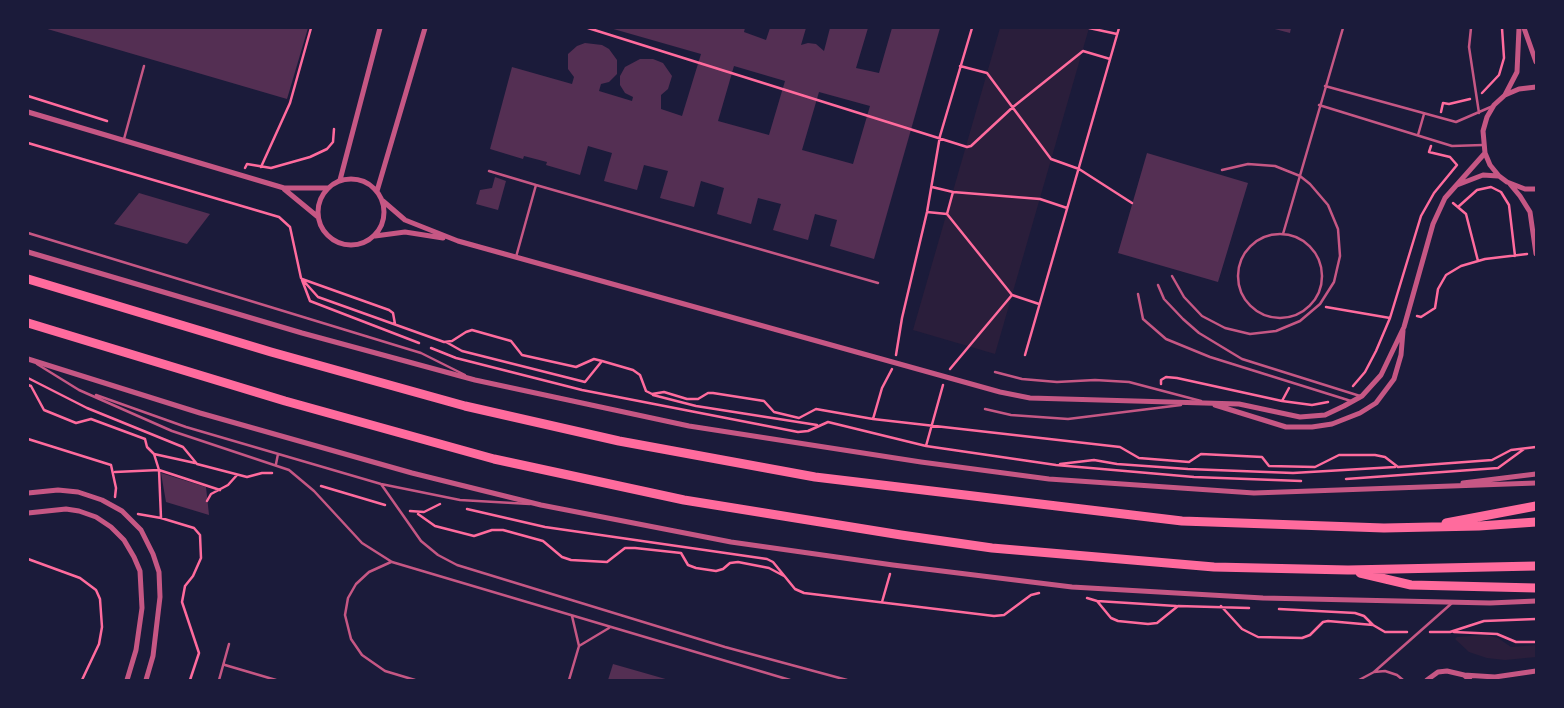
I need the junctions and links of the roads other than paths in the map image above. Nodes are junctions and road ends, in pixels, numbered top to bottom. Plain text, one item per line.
1 (380, 28) edge
2 (426, 28) edge
3 (1343, 28) edge
4 (1471, 28) edge
5 (1519, 28) edge
6 (1524, 28) edge
7 (1536, 62) edge
8 (144, 66) dead end
9 (1325, 86) junction
10 (1536, 87) edge
11 (1505, 95) junction
12 (1320, 105) junction
13 (1494, 105) junction
14 (28, 112) edge
15 (1479, 113) junction
16 (1424, 114) junction
17 (1418, 135) junction
18 (123, 140) junction
19 (1483, 145) junction
20 (1484, 152) junction
21 (1222, 170) dead end
22 (489, 171) dead end
23 (1300, 176) junction
24 (1500, 176) junction
25 (340, 180) junction
26 (1507, 182) junction
27 (536, 185) junction
28 (1454, 186) junction
29 (284, 188) junction
30 (327, 188) junction
31 (1536, 189) edge
32 (377, 191) junction
33 (383, 201) junction
34 (318, 217) junction
35 (28, 233) edge
36 (1284, 234) junction
37 (374, 236) junction
38 (458, 241) junction
39 (28, 252) edge
40 (1536, 254) edge
41 (516, 257) junction
42 (1172, 276) dead end
43 (28, 279) edge
44 (878, 283) dead end
45 (1158, 285) dead end
46 (1138, 294) dead end
47 (1313, 302) junction
48 (1318, 306) junction
49 (28, 323) edge
50 (1404, 327) junction
51 (28, 359) edge
52 (995, 372) dead end
53 (475, 380) junction
54 (79, 390) junction
55 (1362, 396) junction
56 (1353, 401) junction
57 (1202, 402) junction
58 (985, 408) dead end
59 (278, 454) junction
60 (276, 464) junction
61 (1536, 474) edge
62 (1536, 483) edge
63 (381, 484) junction
64 (1432, 487) junction
65 (28, 493) edge
66 (541, 505) junction
67 (1536, 506) edge
68 (28, 513) edge
69 (1536, 522) edge
70 (1426, 527) junction
71 (392, 562) junction
72 (1536, 566) edge
73 (1348, 570) junction
74 (1536, 588) edge
75 (1536, 601) edge
76 (1453, 603) junction
77 (572, 616) junction
78 (610, 628) junction
79 (229, 644) dead end
80 (579, 646) junction
81 (225, 665) junction
82 (1536, 671) edge
83 (1374, 672) junction
84 (1464, 675) junction
85 (127, 680) edge
86 (146, 680) edge
87 (219, 680) edge
88 (276, 680) edge
89 (415, 680) edge
90 (569, 680) edge
91 (790, 680) edge
92 (846, 680) edge
93 (1359, 680) edge
94 (1403, 680) edge
95 (1427, 680) edge
96 (1470, 680) edge

1 - 25 street
2 - 32 street
3 - 9 lane
4 - 15 lane
5 - 11 street
6 - 7 street
8 - 18 lane
9 - 12 lane
9 - 16 lane
10 - 11 street
11 - 13 street
12 - 17 lane
12 - 23 lane
13 - 15 lane
13 - 19 street
14 - 18 street
15 - 16 lane
16 - 17 lane
17 - 19 lane
18 - 29 street
19 - 20 street
20 - 24 street
20 - 28 street
21 - 23 lane
22 - 27 lane
23 - 36 lane
23 - 48 lane
24 - 26 street
24 - 28 street
25 - 30 street
25 - 32 street
26 - 31 street
26 - 40 street
27 - 41 lane
27 - 44 lane
28 - 50 street
29 - 30 street
29 - 34 street
30 - 34 street
32 - 33 street
33 - 37 street
33 - 38 street
34 - 37 street
35 - 53 lane
36 - 47 lane
36 - 47 lane
37 - 38 street
38 - 41 street
39 - 53 street
41 - 57 street
42 - 48 lane
43 - 70 main road
45 - 55 lane
46 - 56 lane
47 - 48 lane
49 - 73 main road
50 - 55 street
50 - 57 street
51 - 54 lane
51 - 66 street
52 - 57 lane
53 - 64 street
54 - 59 lane
54 - 60 lane
55 - 56 street
56 - 57 street
57 - 58 lane
59 - 60 lane
59 - 63 lane
60 - 71 lane
61 - 64 street
62 - 64 street
63 - 66 lane
63 - 92 lane
65 - 86 street
66 - 76 street
67 - 70 main road
68 - 85 street
69 - 70 main road
71 - 77 lane
71 - 89 lane
72 - 73 main road
73 - 74 main road
75 - 76 street
76 - 83 lane
77 - 78 lane
77 - 80 lane
78 - 80 lane
78 - 91 lane
79 - 81 lane
80 - 90 lane
81 - 87 lane
81 - 88 lane
82 - 84 street
83 - 93 lane
83 - 94 lane
84 - 95 street
84 - 96 street

